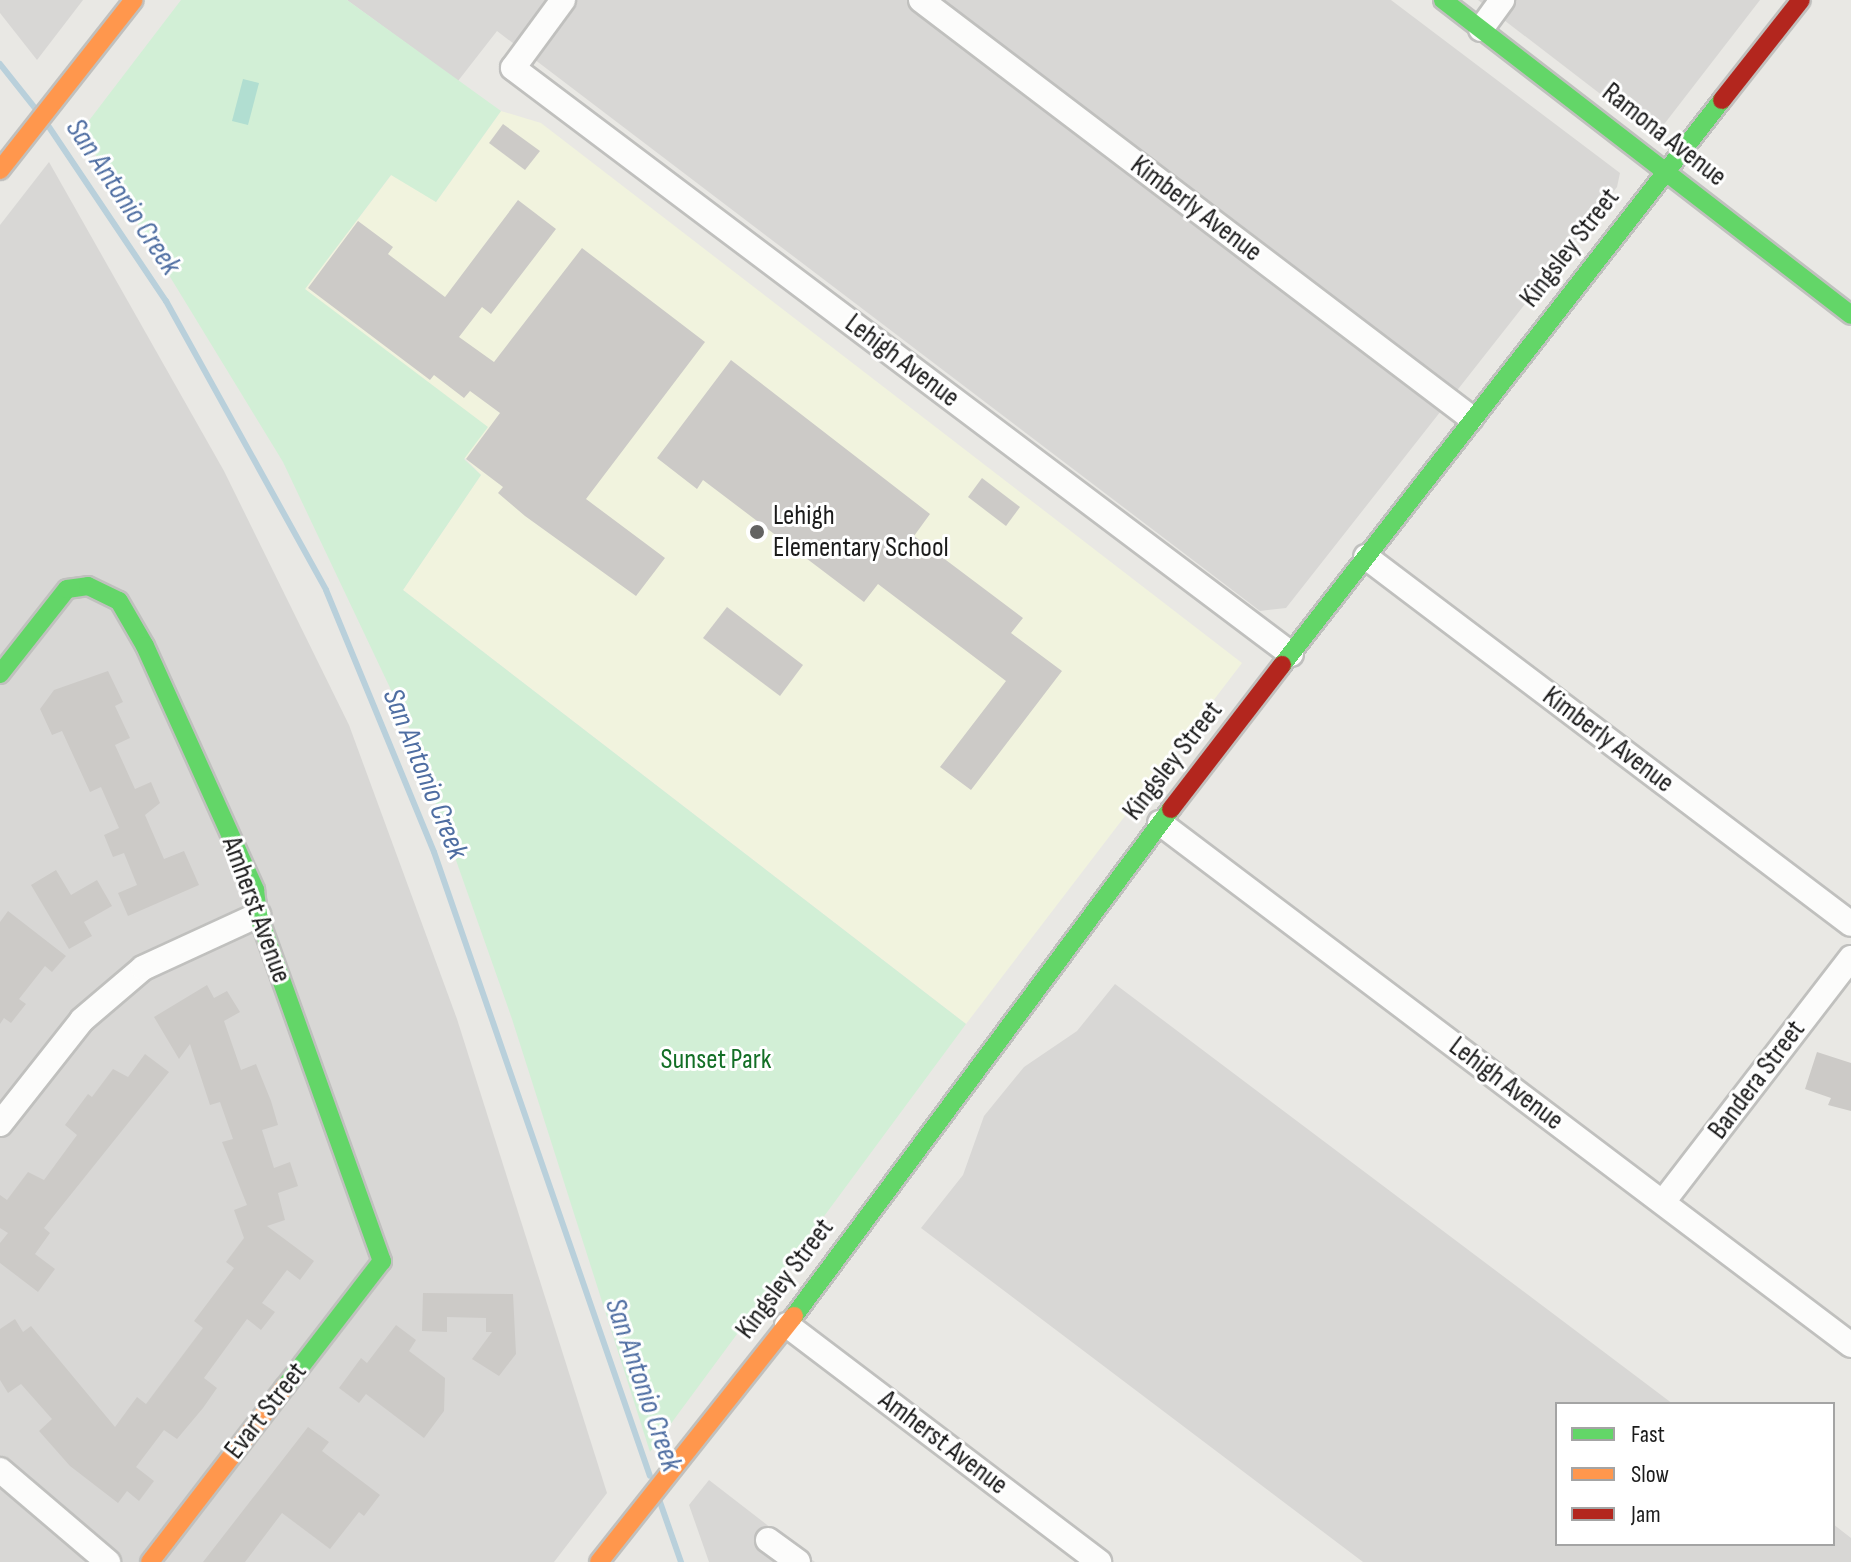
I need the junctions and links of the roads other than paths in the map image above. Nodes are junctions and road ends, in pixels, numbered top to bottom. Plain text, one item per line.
1 (134, 0) edge
2 (563, 0) edge
3 (921, 0) edge
4 (1443, 0) edge
5 (1502, 0) edge
6 (1801, 0) edge
7 (1481, 29) junction
8 (0, 170) edge
9 (1665, 172) junction
10 (1851, 315) edge
11 (1471, 418) junction
12 (1366, 557) junction
13 (1291, 654) junction
14 (0, 674) edge
15 (1160, 823) junction
16 (258, 915) junction
17 (1851, 924) edge
18 (1851, 958) edge
19 (0, 1124) edge
20 (1663, 1202) junction
21 (382, 1261) joint
22 (787, 1325) junction
23 (1851, 1345) edge
24 (0, 1470) edge
25 (768, 1540) dead end
26 (108, 1562) edge
27 (150, 1562) edge
28 (599, 1562) edge
29 (798, 1562) edge
30 (1099, 1562) edge

1 - 8 street
2 - 13 street, Lehigh Avenue
3 - 11 street, Kimberly Avenue
4 - 7 street, Ramona Avenue
5 - 7 street
6 - 9 street, Kingsley Street
7 - 9 street, Ramona Avenue
9 - 10 street, Ramona Avenue
9 - 11 street, Kingsley Street
11 - 12 street, Kingsley Street
12 - 13 street, Kingsley Street
12 - 17 street, Kimberly Avenue
13 - 15 street, Kingsley Street
14 - 16 street, Amherst Avenue
15 - 20 street, Lehigh Avenue
15 - 22 street, Kingsley Street
16 - 19 street
16 - 21 street, Amherst Avenue
18 - 20 street, Bandera Street
20 - 23 street, Lehigh Avenue
21 - 27 street, Evart Street
22 - 28 street, Kingsley Street
22 - 30 street, Amherst Avenue
24 - 26 street
25 - 29 street

